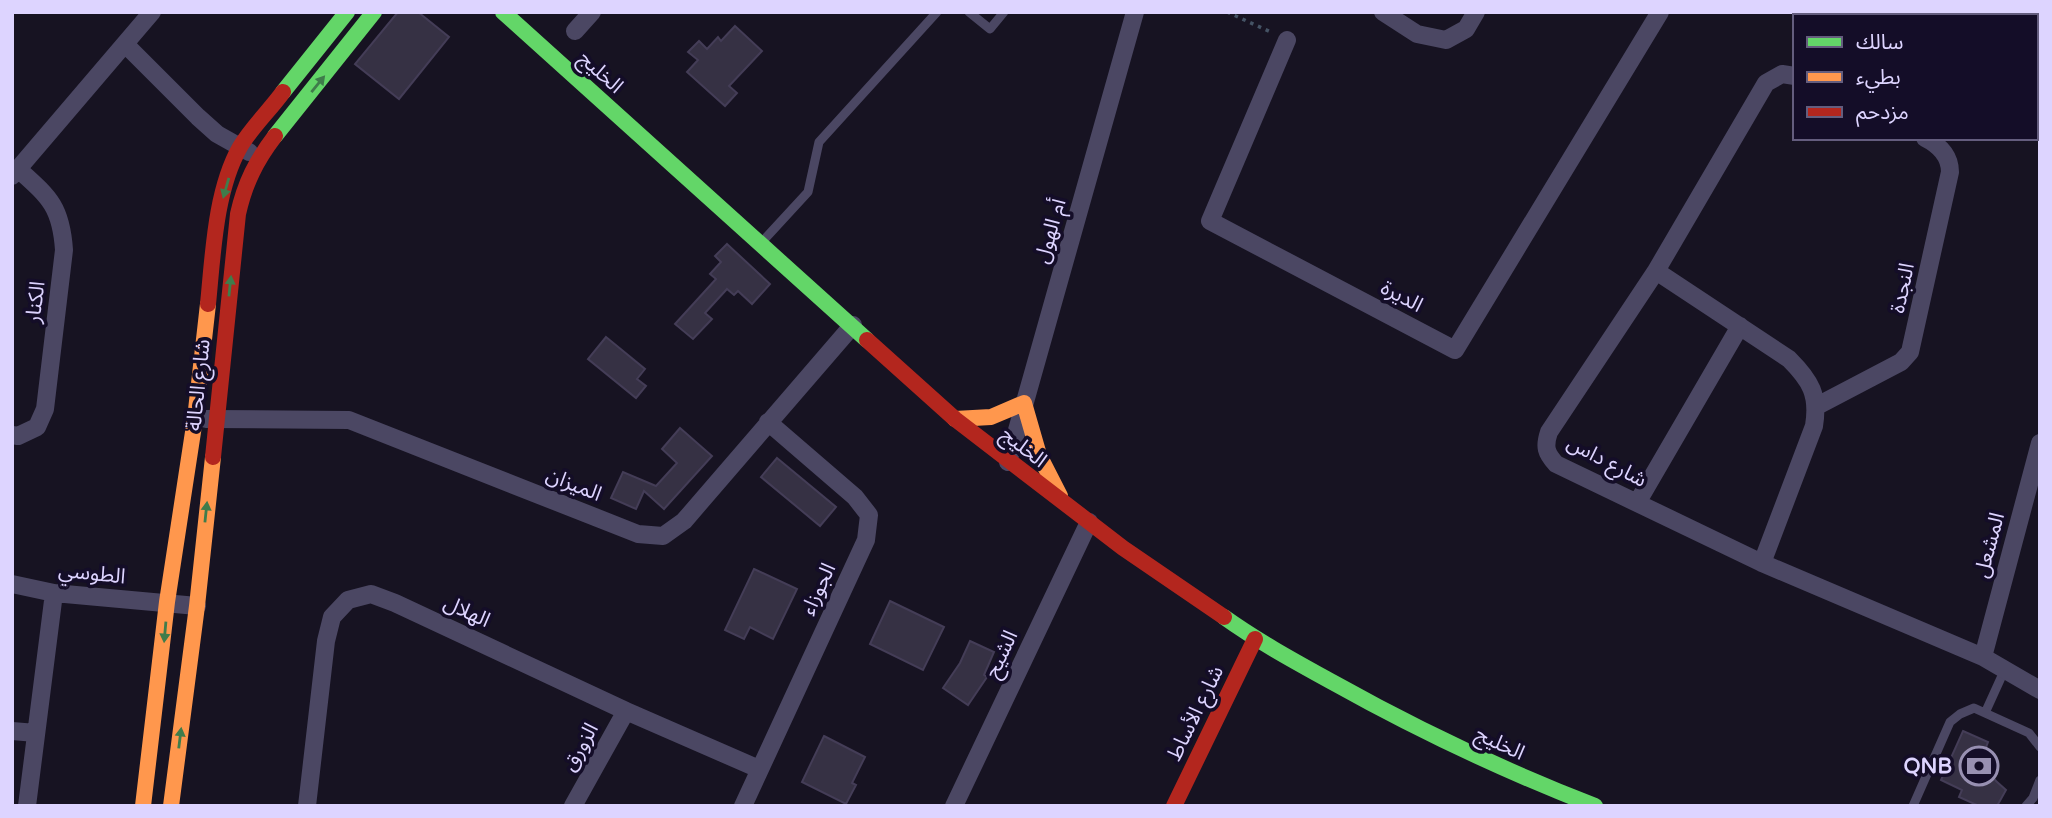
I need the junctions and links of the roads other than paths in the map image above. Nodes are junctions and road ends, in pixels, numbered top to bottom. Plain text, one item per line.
1 (152, 12) edge
2 (347, 12) edge
3 (374, 12) edge
4 (503, 12) edge
5 (592, 12) edge
6 (937, 12) edge
7 (969, 12) edge
8 (1004, 12) edge
9 (1135, 12) edge
10 (1383, 12) edge
11 (1476, 12) edge
12 (1660, 12) edge
13 (575, 30) dead end
14 (1287, 40) road end
15 (125, 44) junction
16 (1793, 76) edge
17 (1927, 140) edge
18 (240, 147) junction
19 (258, 158) junction
20 (15, 173) edge
21 (761, 243) junction
22 (1656, 271) junction
23 (853, 325) junction
24 (1740, 327) junction
25 (1024, 403) junction
26 (1818, 406) junction
27 (215, 418) junction
28 (195, 419) junction
29 (956, 419) junction
30 (768, 422) junction
31 (12, 435) edge
32 (2040, 443) edge
33 (1008, 462) junction
34 (1064, 503) junction
35 (1637, 503) junction
36 (1089, 522) junction
37 (1762, 563) junction
38 (12, 584) edge
39 (54, 593) junction
40 (167, 603) junction
41 (197, 606) junction
42 (1255, 639) junction
43 (1983, 657) junction
44 (2005, 670) junction
45 (2040, 690) edge
46 (626, 711) junction
47 (1985, 713) junction
48 (12, 731) edge
49 (36, 733) junction
50 (2040, 747) edge
51 (759, 769) junction
52 (2040, 780) edge
53 (2033, 802) edge
54 (27, 806) edge
55 (143, 806) edge
56 (171, 806) edge
57 (307, 806) edge
58 (573, 806) edge
59 (743, 806) edge
60 (954, 806) edge
61 (1174, 806) edge
62 (1595, 806) edge
63 (1913, 806) edge

1 - 15 street, الكنار
2 - 18 street, شارع الحالة
19 -> 3 street, شارع الحالة
4 - 21 street, الخليج
5 - 13 street
6 - 21 lane
7 - 8 lane
9 - 25 street, أم الهول
10 - 11 street
12 - 14 street, الديرة
15 - 18 street
15 - 20 street, الكنار
16 - 22 street, شارع داس
17 - 26 street, النجدة
18 - 19 street
18 -> 28 street, شارع الحالة
27 -> 19 street, شارع الحالة
20 - 31 street, الكنار
21 - 23 street, الخليج
22 - 24 street
22 - 35 street, شارع داس
23 - 29 street, الخليج
23 - 30 street, الميزان
24 - 26 street
24 - 35 street
25 - 29 street
25 - 33 street, أم الهول
25 - 34 street
26 - 37 street
27 - 28 street, الميزان
27 - 30 street, الميزان
41 -> 27 street, شارع الحالة
28 - 40 street, شارع الحالة
29 - 33 street, الخليج
30 - 51 street, الجوزاء
32 - 43 street, المشعل
33 - 34 street, الخليج
34 - 36 street, الخليج
35 - 37 street, شارع داس
36 - 42 street, الخليج
36 - 60 street, الشيح
37 - 43 street, شارع داس
38 - 39 street, الطوسي
39 - 40 street, الطوسي
39 - 49 street
40 - 41 street, الطوسي
40 -> 55 street, شارع الحالة
56 -> 41 street, شارع الحالة
42 - 61 street, شارع الأساط
42 - 62 street, الخليج
43 - 44 street, شارع داس
44 - 45 street, شارع داس
44 - 47 lane
46 - 51 street, الهلال
46 - 57 street, الهلال
46 - 58 street, الزورق
47 - 50 lane
47 - 63 lane
48 - 49 street
49 - 54 street
51 - 59 street, الجوزاء
52 - 53 lane

